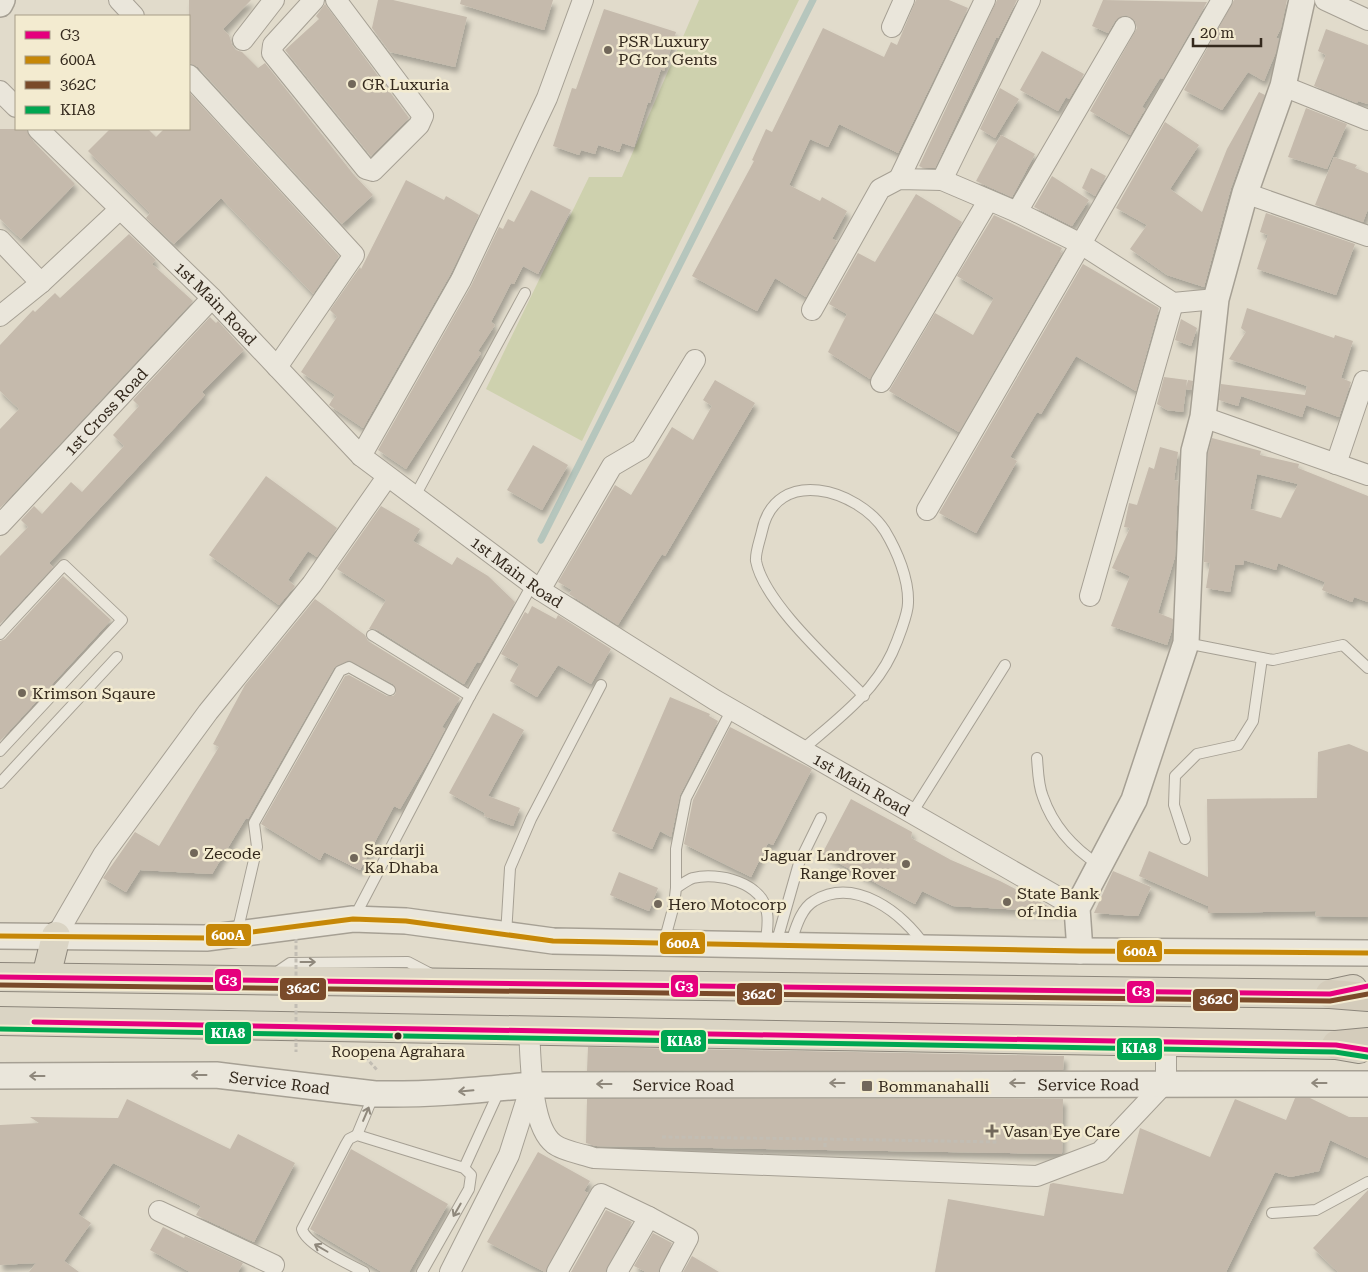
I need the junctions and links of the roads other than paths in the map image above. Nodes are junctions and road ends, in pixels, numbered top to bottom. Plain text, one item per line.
1 (2, 0) edge
2 (119, 0) edge
3 (274, 0) edge
4 (314, 0) edge
5 (336, 0) edge
6 (583, 0) edge
7 (904, 0) edge
8 (984, 0) edge
9 (1030, 0) edge
10 (1222, 0) edge
11 (1302, 0) edge
12 (1325, 0) edge
13 (0, 4) edge
14 (133, 15) edge
15 (1368, 20) edge
16 (892, 27) dead end
17 (1125, 27) dead end
18 (243, 40) dead end
19 (190, 77) edge
20 (1283, 86) junction
21 (0, 90) edge
22 (15, 106) edge
23 (1368, 120) edge
24 (39, 130) edge
25 (899, 179) junction
26 (942, 180) junction
27 (1245, 193) junction
28 (988, 201) junction
29 (120, 209) junction
30 (1017, 212) junction
31 (1368, 236) edge
32 (0, 240) edge
33 (1081, 244) junction
34 (41, 283) junction
35 (525, 293) dead end
36 (212, 298) junction
37 (1216, 300) junction
38 (1173, 302) junction
39 (812, 310) dead end
40 (0, 316) edge
41 (695, 360) dead end
42 (277, 367) junction
43 (1364, 381) dead end
44 (881, 382) dead end
45 (1202, 417) junction
46 (361, 456) junction
47 (1336, 464) junction
48 (1368, 475) edge
49 (387, 477) junction
50 (415, 496) junction
51 (927, 510) dead end
52 (1, 521) edge
53 (536, 587) junction
54 (1090, 596) dead end
55 (0, 634) edge
56 (372, 635) dead end
57 (1186, 643) junction
58 (117, 657) dead end
59 (1262, 658) junction
60 (1005, 665) dead end
61 (1368, 668) edge
62 (601, 685) dead end
63 (390, 690) dead end
64 (470, 696) junction
65 (864, 696) junction
66 (732, 709) junction
67 (802, 750) junction
68 (0, 751) edge
69 (1037, 758) dead end
70 (0, 783) edge
71 (912, 813) junction
72 (821, 818) dead end
73 (1185, 839) dead end
74 (1099, 865) junction
75 (676, 888) junction
76 (1077, 908) junction
77 (354, 919) junction
78 (237, 934) junction
79 (0, 936) edge
80 (56, 936) junction
81 (506, 936) junction
82 (664, 943) junction
83 (777, 945) junction
84 (927, 948) junction
85 (1080, 951) junction
86 (1368, 953) edge
87 (0, 977) edge
88 (46, 977) junction
89 (1368, 986) edge
90 (1330, 994) junction
91 (1368, 997) edge
92 (0, 1021) edge
93 (530, 1030) junction
94 (1166, 1042) junction
95 (1368, 1042) edge
96 (1336, 1045) junction
97 (1368, 1050) edge
98 (0, 1076) edge
99 (1166, 1082) junction
100 (532, 1084) junction
101 (1368, 1084) edge
102 (501, 1088) junction
103 (375, 1094) junction
104 (357, 1135) junction
105 (464, 1168) junction
106 (1368, 1182) edge
107 (159, 1211) dead end
108 (1272, 1214) dead end
109 (649, 1217) junction
110 (277, 1270) edge
111 (364, 1272) edge
112 (422, 1272) edge
113 (450, 1272) edge
114 (557, 1272) edge
115 (617, 1272) edge
116 (670, 1272) edge

1 - 13 street
2 - 14 street
3 - 18 street
4 - 5 street
6 - 46 street
7 - 16 street
8 - 25 street
9 - 26 street
10 - 33 street
11 - 20 street
12 - 15 street
17 - 30 street
19 - 42 street
20 - 23 street
20 - 27 street
21 - 22 street
24 - 29 street, 1st Main Road
25 - 26 street
25 - 39 street
26 - 28 street
27 - 31 street
27 - 37 street
28 - 30 street
28 - 44 street
29 - 34 street
29 - 36 street, 1st Main Road
30 - 33 street
32 - 34 street
33 - 38 street
33 - 51 street
34 - 40 street
35 - 50 lane
36 - 42 street, 1st Main Road
36 - 52 street, 1st Cross Road
37 - 38 street
37 - 45 street
38 - 54 street
41 - 53 street
42 - 46 street, 1st Main Road
43 - 47 street
45 - 47 street
45 - 57 street
46 - 49 street, 1st Main Road
47 - 48 street
49 - 50 street, 1st Main Road
49 - 80 street
50 - 53 street, 1st Main Road
53 - 64 lane
53 - 66 street, 1st Main Road
55 - 68 lane
56 - 64 lane
57 - 59 lane
57 - 74 street
58 - 70 lane
59 - 61 lane
59 - 73 lane
60 - 71 lane
62 - 81 lane
63 - 78 lane
64 - 77 lane
65 - 65 lane
65 - 67 lane
66 - 67 street, 1st Main Road
66 - 75 lane
67 - 71 street, 1st Main Road
69 - 74 lane
71 - 76 street, 1st Main Road
72 - 83 lane
74 - 76 street
75 - 82 lane
75 - 83 lane
76 - 85 street
77 - 78 street
77 - 81 street
78 - 80 street
79 - 80 street
80 - 88 highway
81 - 82 street
82 - 83 street
83 - 84 street
83 - 84 lane
84 - 85 street
85 - 86 street
87 - 88 highway
88 - 90 highway
89 - 90 highway
90 - 91 highway
92 - 93 highway
93 - 94 highway
93 - 100 street
94 - 96 highway
94 - 99 street
95 - 96 highway
96 - 97 highway
103 -> 98 street, Service Road
99 -> 100 street, Service Road
99 - 100 street
101 -> 99 street, Service Road
100 - 102 street, Service Road
100 - 113 street
102 -> 103 street, Service Road
102 - 105 lane
104 -> 103 lane
104 - 105 lane
111 -> 104 lane
105 -> 112 lane
106 - 108 lane
107 - 110 street
109 - 114 street
109 - 115 street
109 - 116 street

